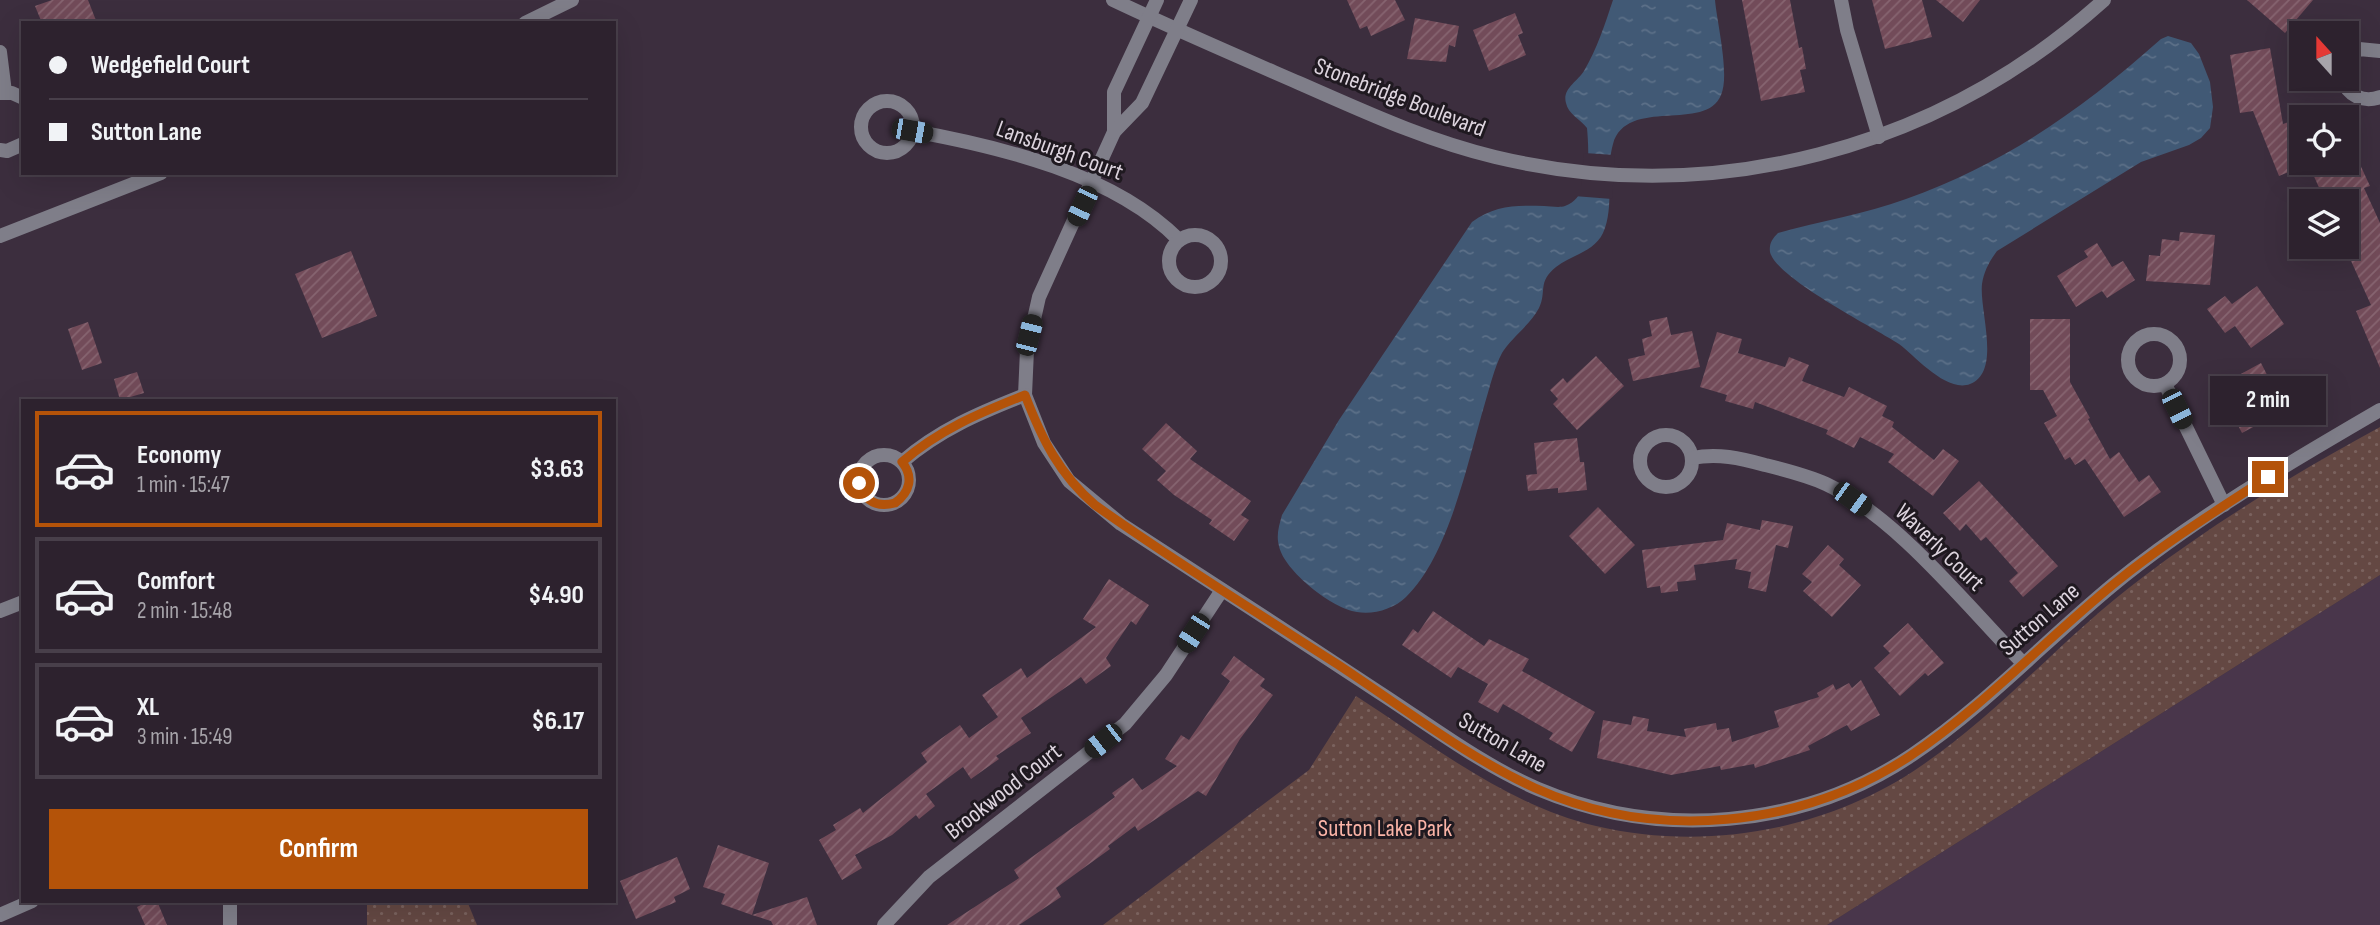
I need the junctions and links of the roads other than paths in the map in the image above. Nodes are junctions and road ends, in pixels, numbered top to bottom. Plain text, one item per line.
1 (572, 0) edge
2 (1113, 0) edge
3 (1157, 0) edge
4 (1191, 0) edge
5 (1841, 0) edge
6 (2104, 0) edge
7 (1149, 17) junction
8 (529, 21) edge
9 (1177, 30) junction
10 (2359, 49) edge
11 (2380, 51) edge
12 (0, 52) edge
13 (2350, 91) edge
14 (3, 92) edge
15 (21, 97) edge
16 (2380, 97) edge
17 (912, 131) dead end
18 (1114, 131) junction
19 (1879, 136) junction
20 (21, 145) edge
21 (0, 150) edge
22 (156, 175) edge
23 (1093, 183) junction
24 (0, 236) edge
25 (1179, 240) dead end
26 (2165, 384) dead end
27 (1025, 395) junction
28 (2380, 410) edge
29 (1692, 458) dead end
30 (902, 462) dead end
31 (2224, 505) junction
32 (1222, 590) junction
33 (21, 603) edge
34 (0, 611) edge
35 (2022, 662) junction
36 (27, 903) edge
37 (230, 903) edge
38 (0, 915) edge
39 (230, 925) edge
40 (884, 925) edge

1 - 8 street
2 - 7 street, Stonebridge Boulevard
3 - 7 street, Sutton Lane
4 - 9 street
5 - 19 street
6 - 19 street, Stonebridge Boulevard
7 - 9 street, Stonebridge Boulevard
7 - 18 street, Sutton Lane
9 - 18 street
9 - 19 street, Stonebridge Boulevard
10 - 11 street
12 - 14 street
13 - 16 street
14 - 15 street
17 - 23 street, Lansburgh Court
18 - 23 street, Sutton Lane
20 - 21 street
22 - 24 street
23 - 25 street, Lansburgh Court
23 - 27 street, Sutton Lane
26 - 31 street
27 - 30 street
27 - 32 street, Sutton Lane
28 - 31 street, Sutton Lane
29 - 35 street, Waverly Court
31 - 35 street, Sutton Lane
32 - 35 street, Sutton Lane
32 - 40 street, Brookwood Court
33 - 34 street
36 - 38 street
37 - 39 street

